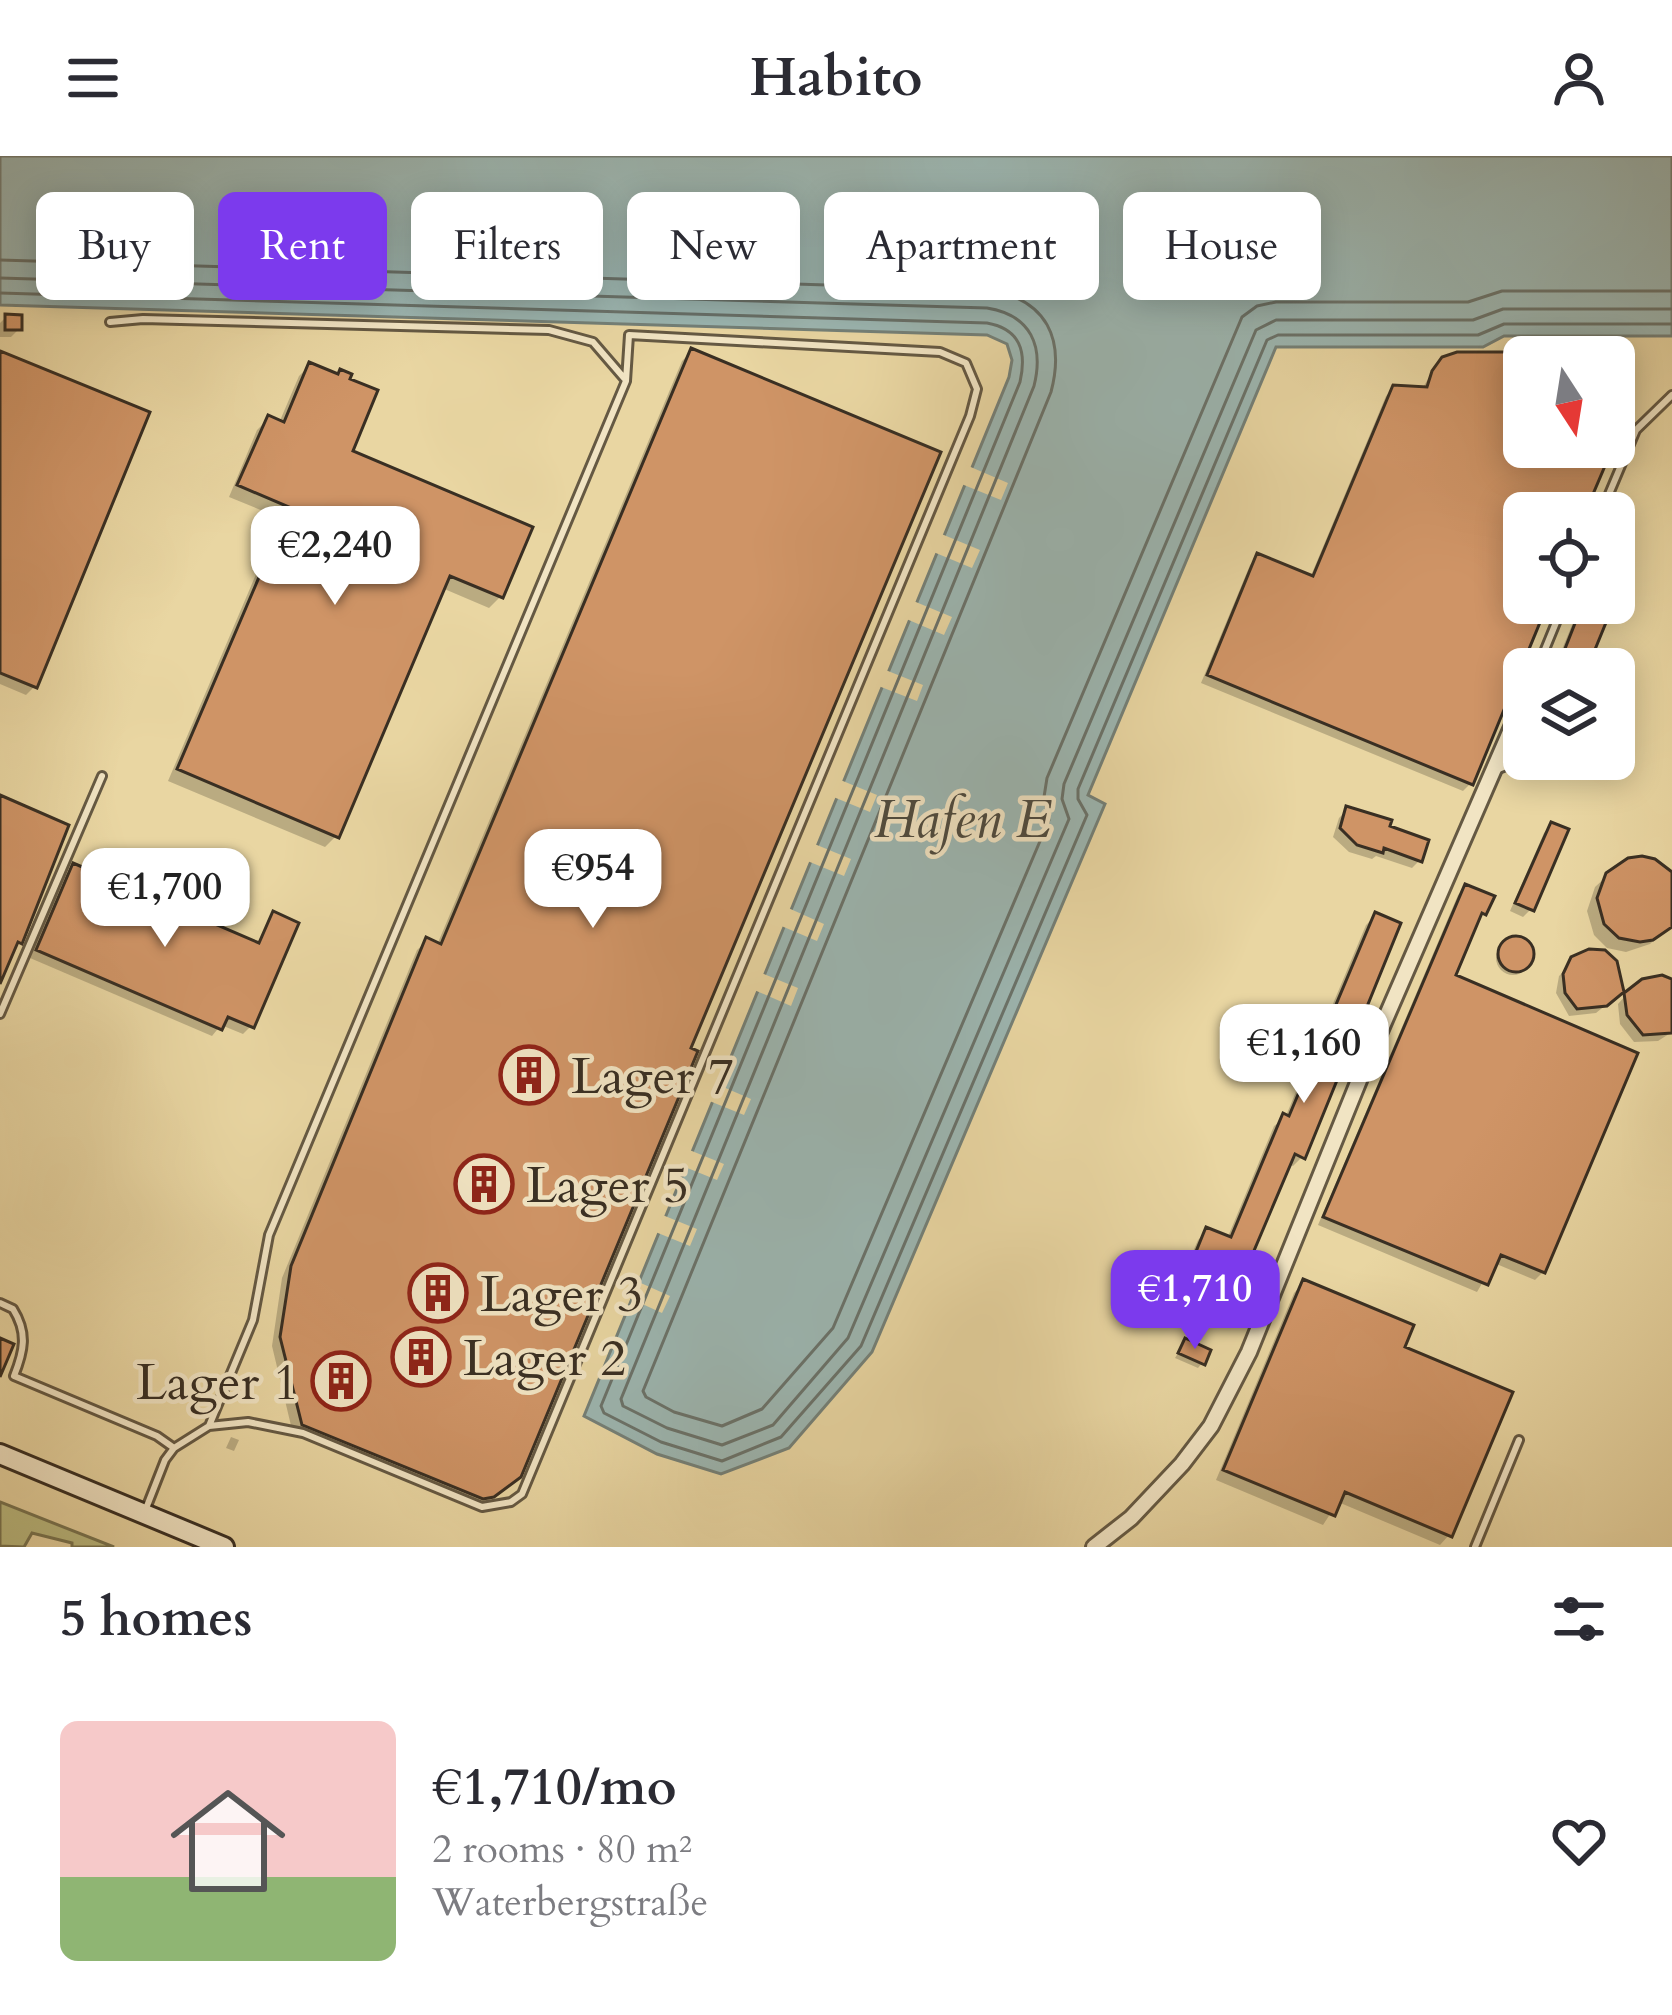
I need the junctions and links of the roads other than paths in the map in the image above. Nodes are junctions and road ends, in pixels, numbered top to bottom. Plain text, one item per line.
1 (110, 322) dead end
2 (626, 381) junction
3 (1672, 395) edge
4 (1610, 492) edge
5 (1503, 746) edge
6 (1503, 767) edge
7 (1492, 771) junction
8 (102, 776) dead end
9 (0, 1015) edge
10 (0, 1304) edge
11 (208, 1426) junction
12 (1519, 1440) dead end
13 (174, 1448) junction
14 (0, 1454) edge
15 (144, 1514) junction
16 (1476, 1545) edge
17 (224, 1547) edge
18 (1094, 1547) edge
19 (1489, 1547) edge

1 - 2 lane
2 - 11 lane
2 - 11 lane
3 - 4 lane
5 - 7 street
6 - 7 lane
7 - 18 street
8 - 9 lane
10 - 13 lane
11 - 13 lane
12 - 16 lane
13 - 15 lane
14 - 15 street
15 - 17 street
16 - 19 lane

